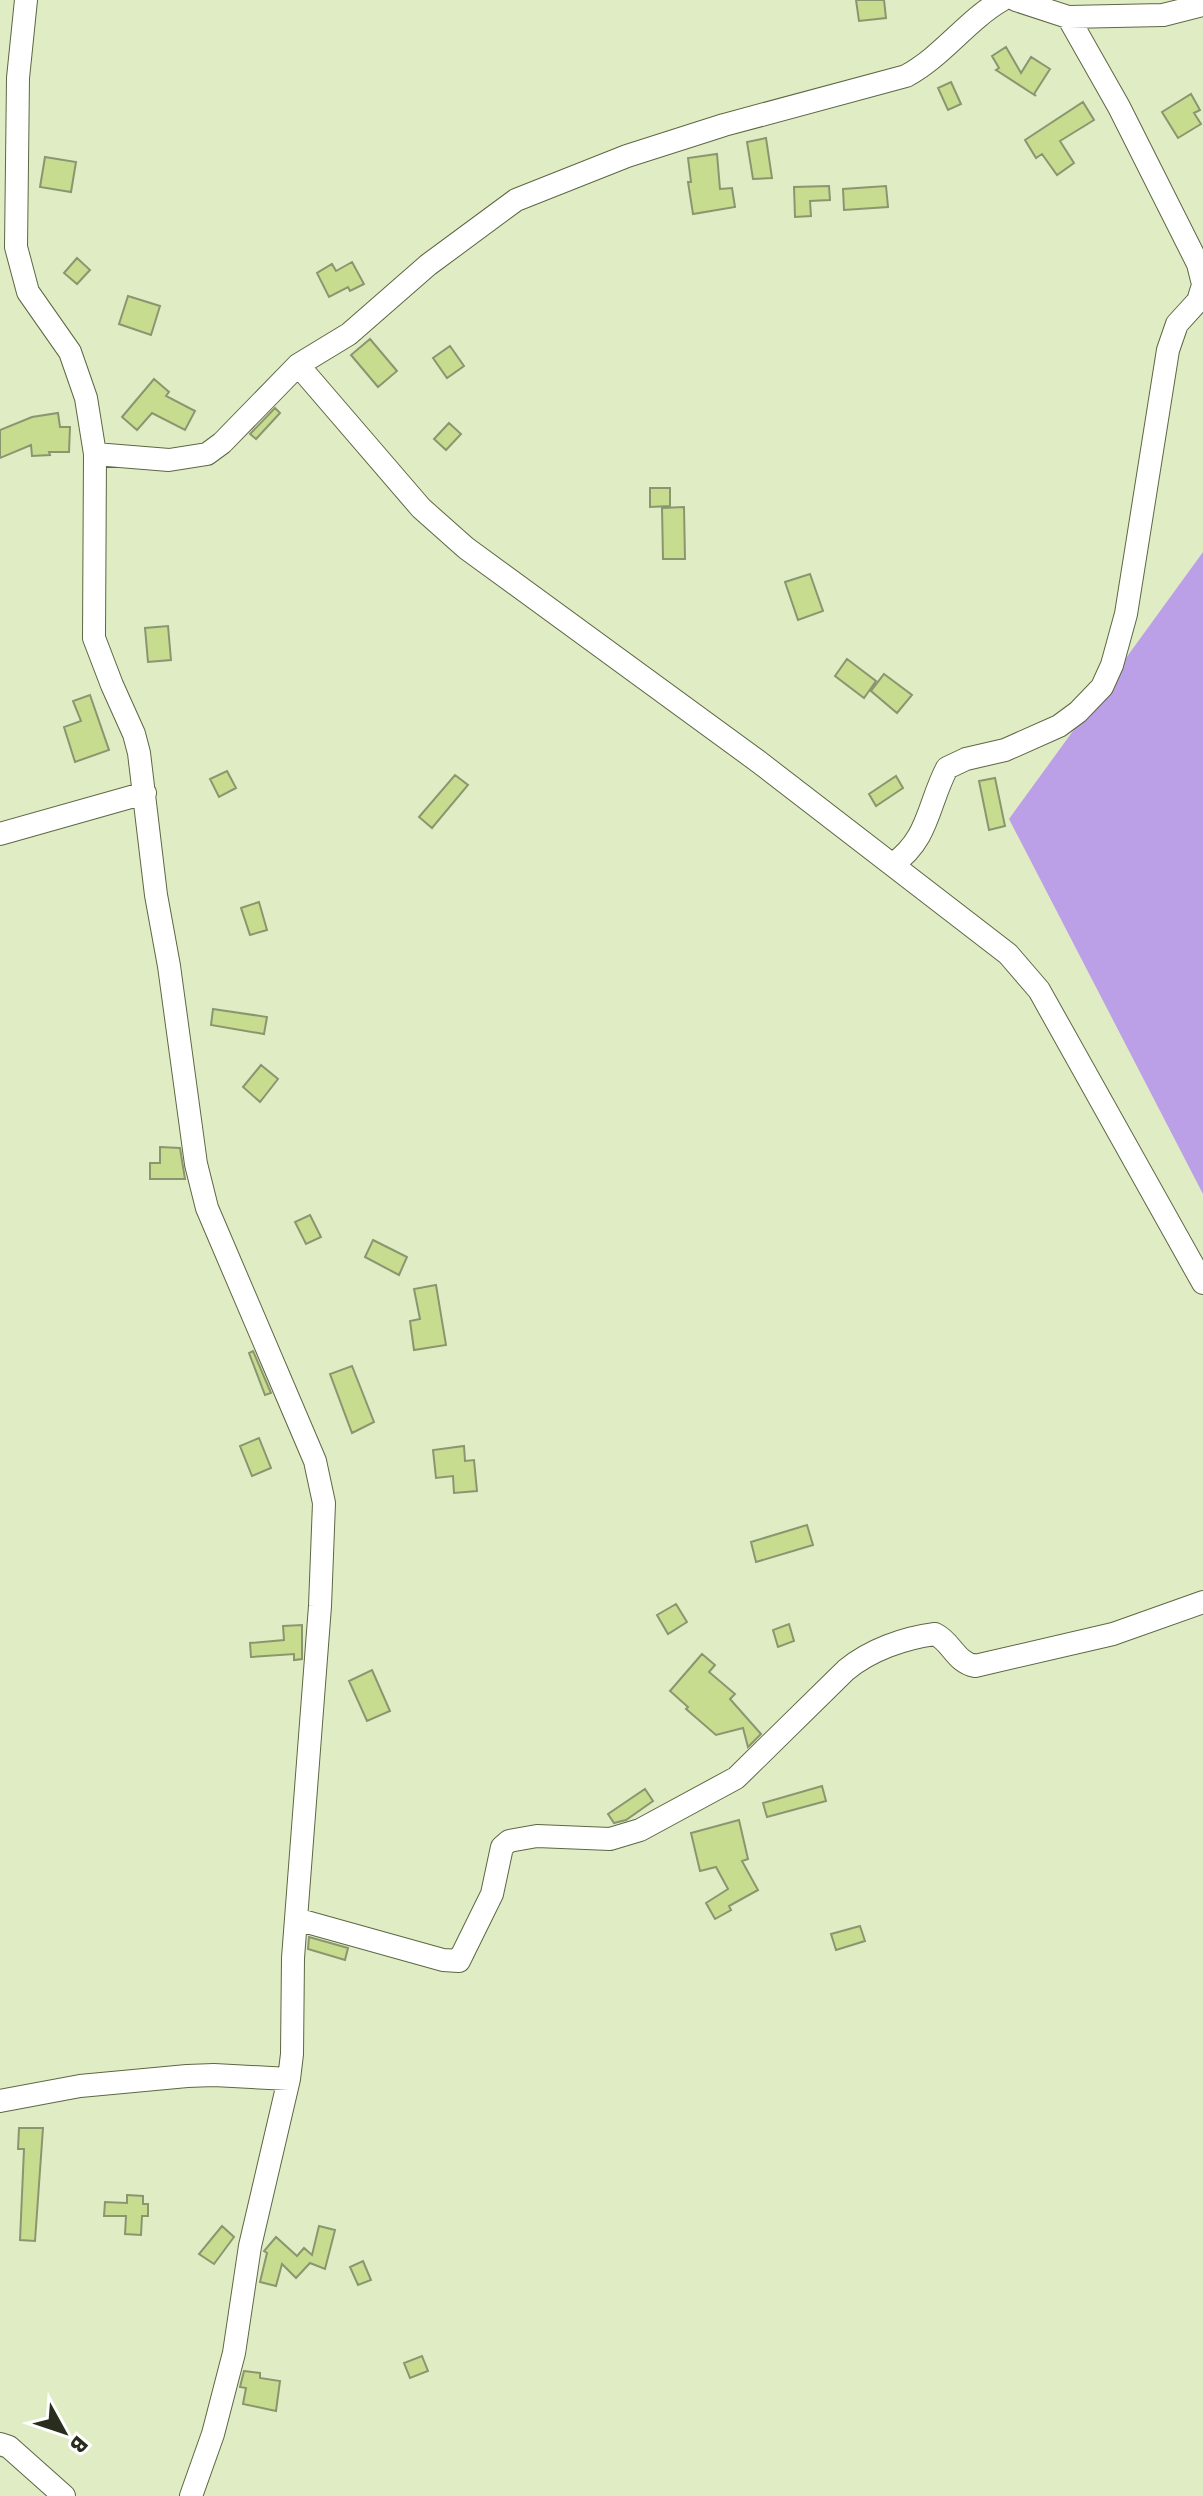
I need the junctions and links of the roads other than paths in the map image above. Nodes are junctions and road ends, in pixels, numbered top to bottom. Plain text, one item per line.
1 (26, 0) edge
2 (1002, 0) edge
3 (1016, 0) edge
4 (1203, 5) edge
5 (1068, 17) junction
6 (9, 76) edge
7 (1203, 284) edge
8 (298, 365) junction
9 (95, 454) junction
10 (145, 793) junction
11 (0, 834) edge
12 (893, 864) junction
13 (1203, 1283) edge
14 (1203, 1602) edge
15 (296, 1919) junction
16 (289, 2079) junction
17 (0, 2101) edge
18 (0, 2444) edge
19 (64, 2496) edge
20 (191, 2496) edge

1 - 6 street
2 - 8 street
3 - 5 street
4 - 5 street
5 - 7 street
6 - 9 street
7 - 12 street
8 - 9 street
8 - 12 street
9 - 10 street
10 - 11 street
10 - 15 street
12 - 13 street
14 - 15 street
15 - 16 street
16 - 17 street
16 - 20 street
18 - 19 street

